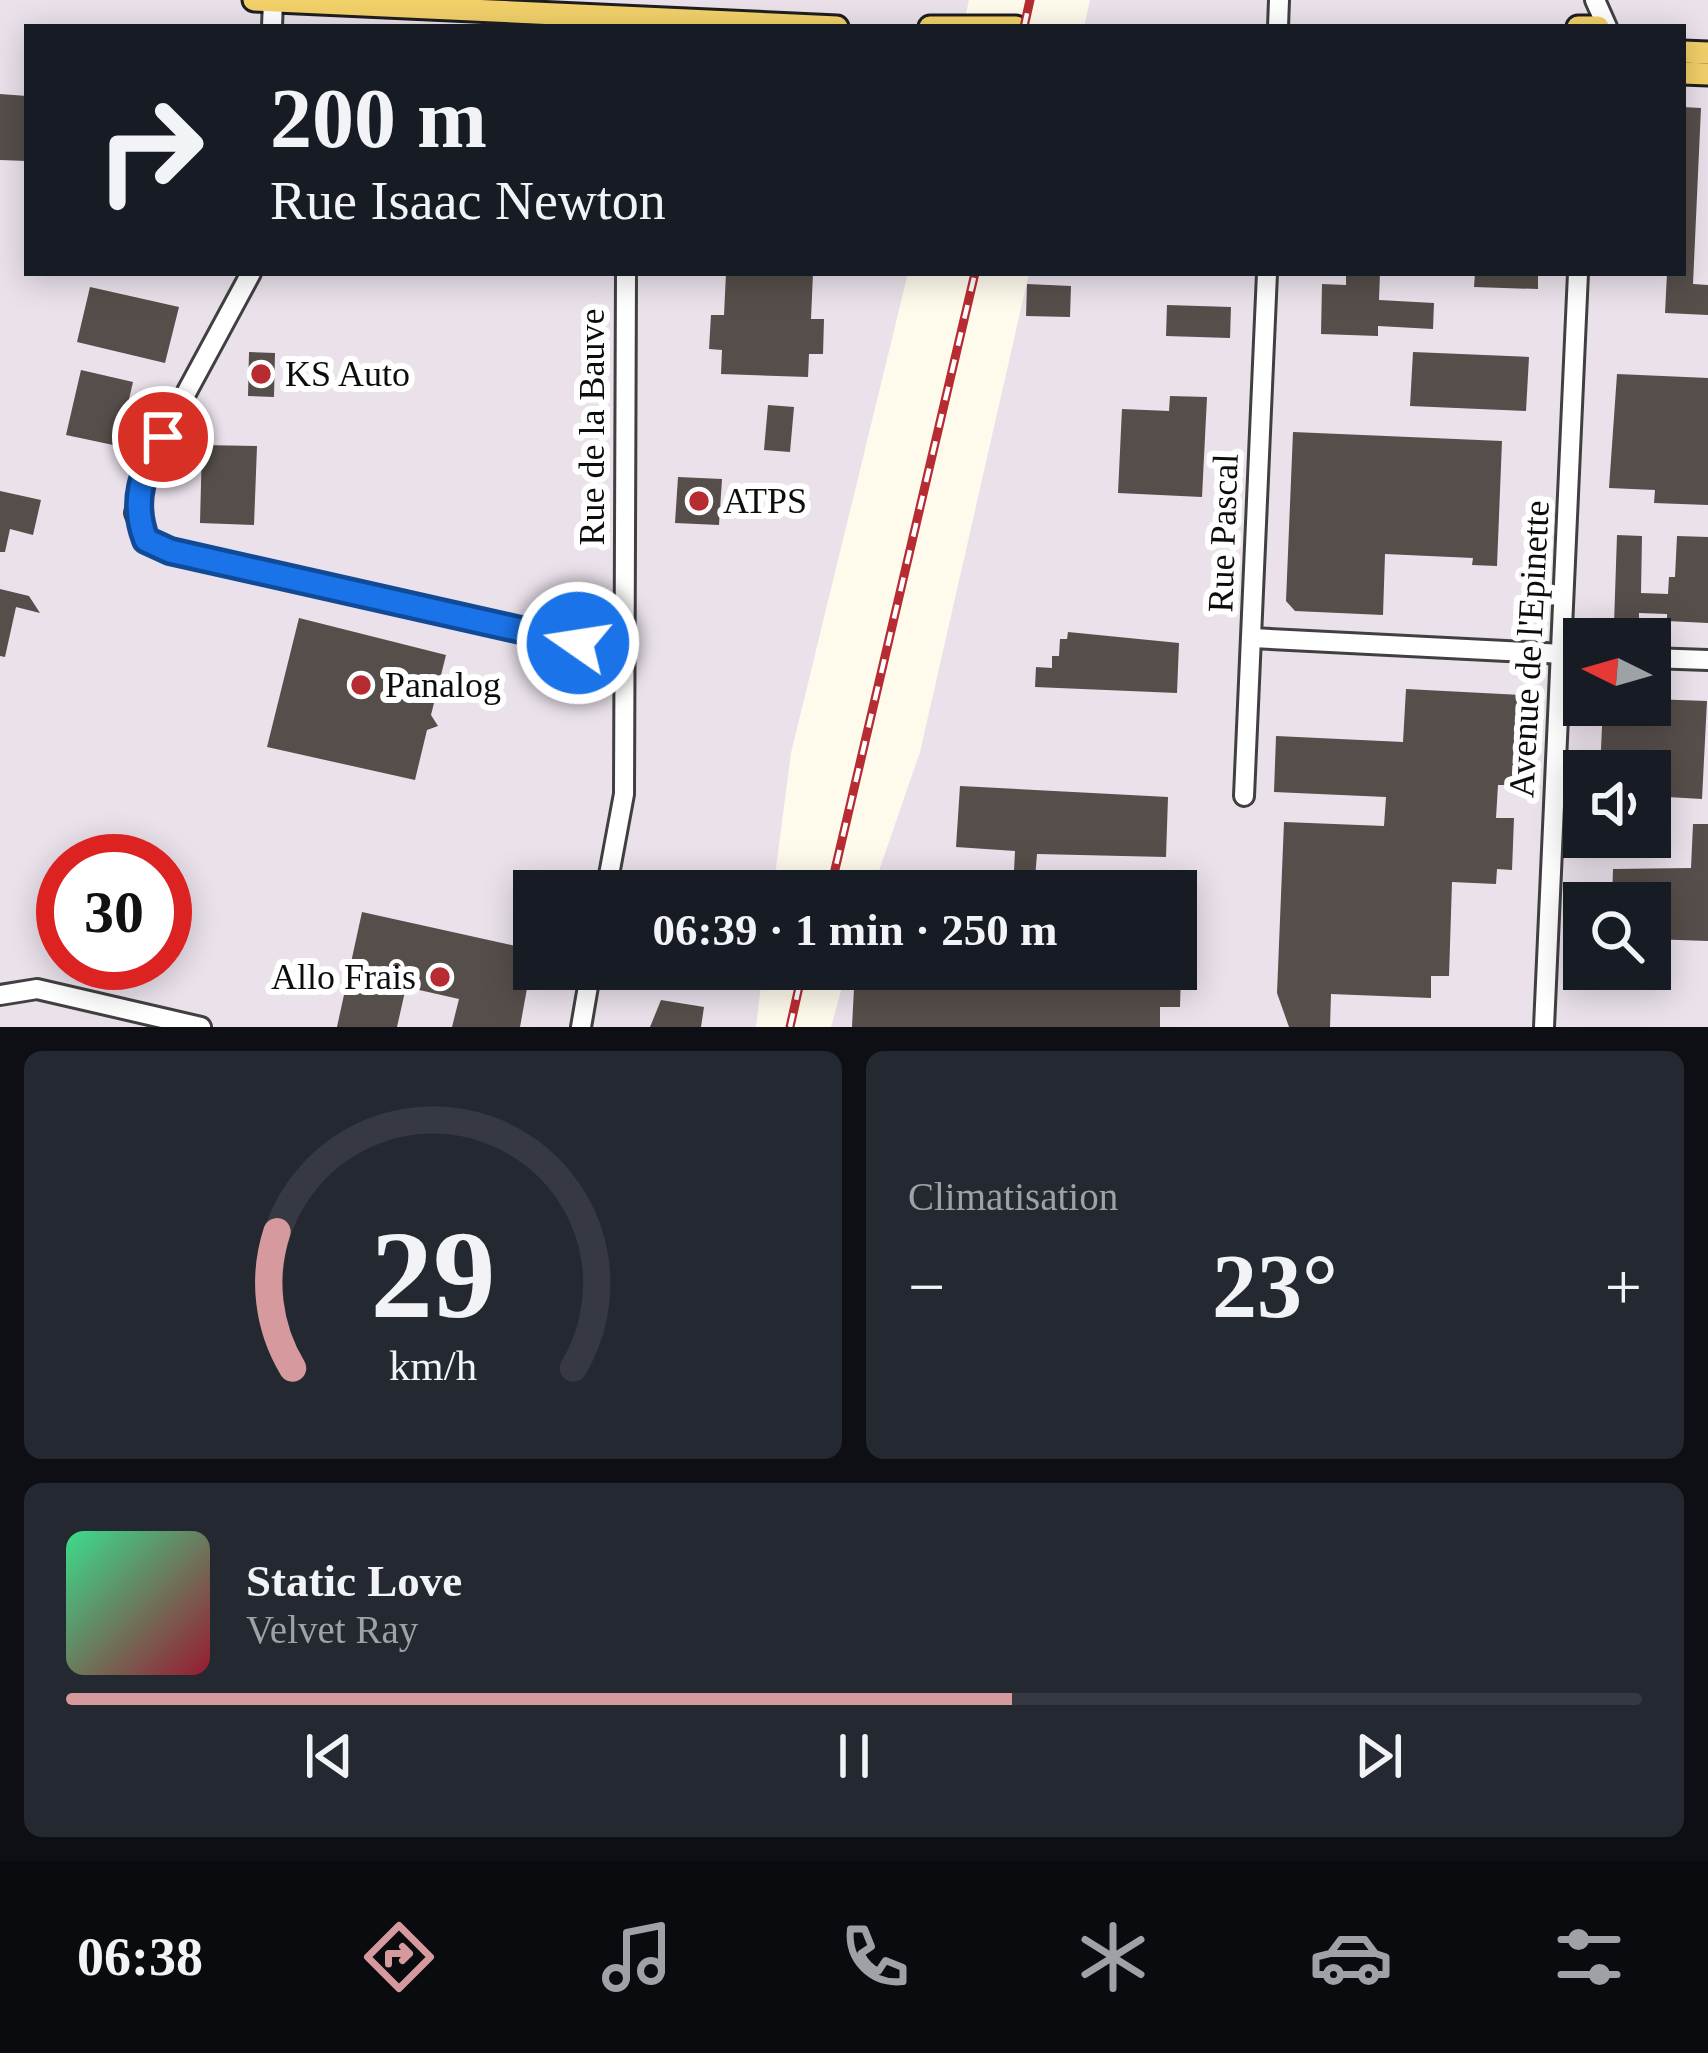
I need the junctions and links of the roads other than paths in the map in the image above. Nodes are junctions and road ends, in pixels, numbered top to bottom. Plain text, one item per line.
1 (254, 0) edge
2 (273, 0) edge
3 (628, 15) edge
4 (785, 24) edge
5 (249, 276) edge
6 (626, 276) edge
7 (1267, 276) edge
8 (1578, 276) edge
9 (1564, 618) edge
10 (1252, 638) junction
11 (623, 653) junction
12 (1563, 653) joint
13 (1671, 659) edge
14 (1708, 660) edge
15 (1244, 796) dead end
16 (610, 870) edge
17 (588, 990) edge
18 (0, 995) edge
19 (201, 1027) edge
20 (581, 1027) edge
21 (1544, 1027) edge

1 - 2 main road
2 - 3 main road
3 - 4 main road
5 - 11 street
6 - 11 street, Rue de la Bauve
7 - 10 street, Rue Pascal
8 - 9 street, Avenue de l'Epinette
10 - 12 street
10 - 15 street, Rue Pascal
11 - 16 street, Rue de la Bauve
12 - 21 street, Avenue de l'Epinette
13 - 14 street
17 - 20 street
18 - 19 street

